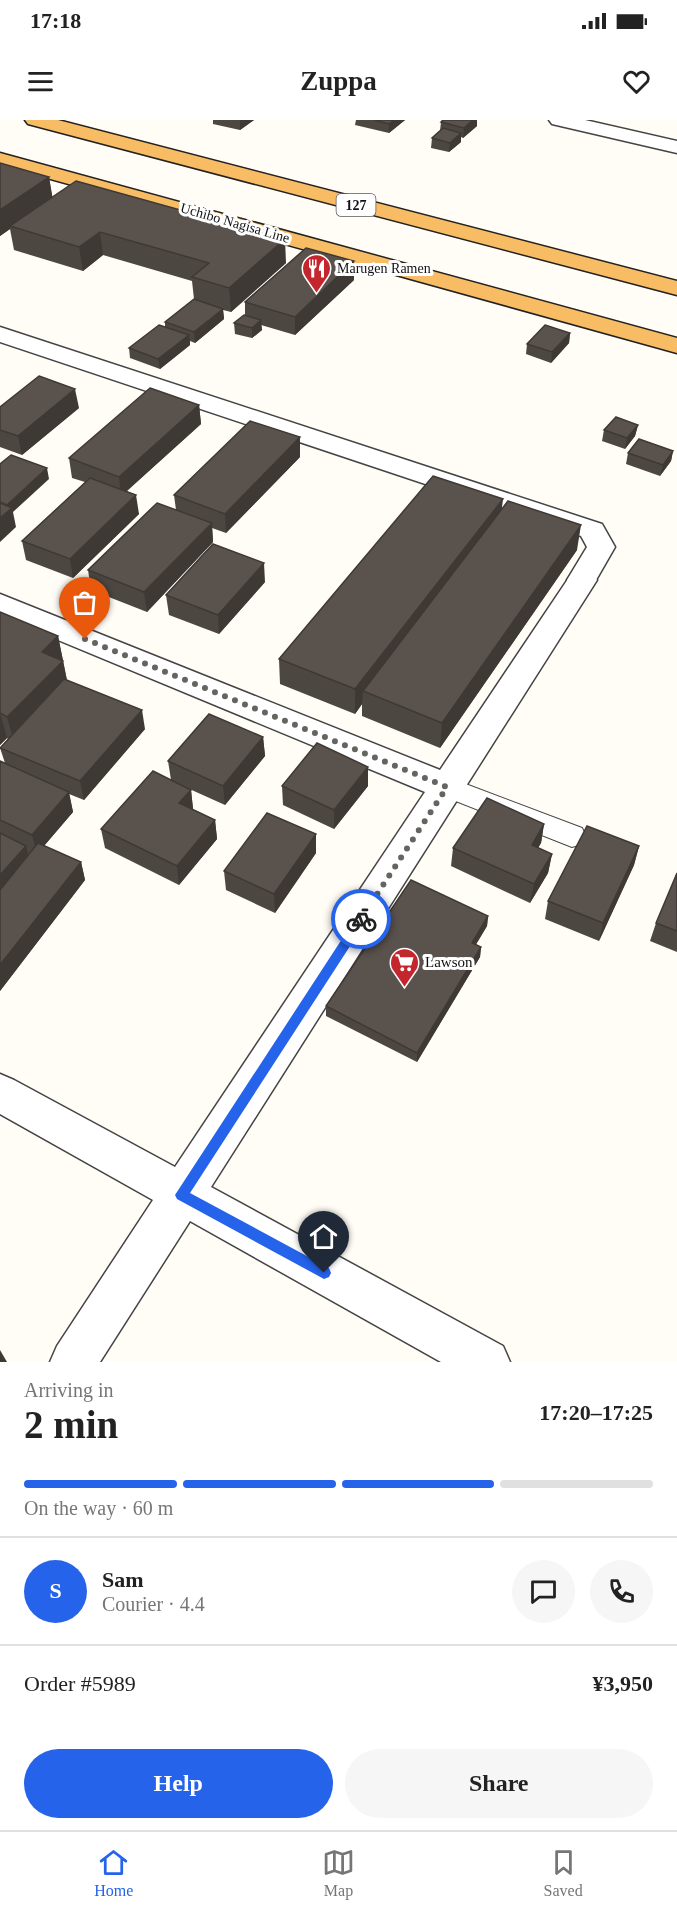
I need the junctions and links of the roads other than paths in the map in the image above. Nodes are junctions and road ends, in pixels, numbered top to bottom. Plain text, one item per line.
1 (35, 120) edge
2 (559, 120) edge
3 (677, 147) edge
4 (0, 159) edge
5 (677, 288) edge
6 (0, 334) edge
7 (677, 346) edge
8 (0, 604) edge
9 (447, 787) junction
10 (572, 836) dead end
11 (0, 1093) edge
12 (182, 1195) junction
13 (73, 1362) edge
14 (487, 1362) edge

1 - 5 highway, 127
2 - 3 street
4 - 7 highway, Uchibo Nagisa Line
6 - 9 street
8 - 9 street
9 - 10 lane
9 - 12 street
11 - 12 street
12 - 13 street
12 - 14 street

